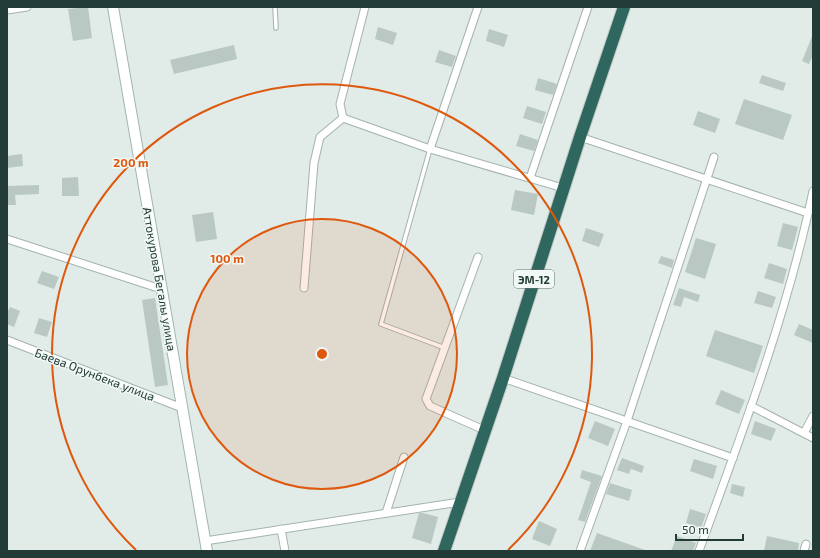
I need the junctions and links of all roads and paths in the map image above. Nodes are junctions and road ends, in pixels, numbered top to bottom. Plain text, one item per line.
1 (28, 7) edge
2 (113, 7) edge
3 (275, 7) edge
4 (365, 7) edge
5 (478, 7) edge
6 (588, 7) edge
7 (624, 7) edge
8 (7, 10) edge
9 (276, 28) dead end
10 (343, 118) junction
11 (580, 137) junction
12 (430, 149) junction
13 (714, 157) dead end
14 (530, 178) junction
15 (706, 180) junction
16 (563, 188) junction
17 (813, 192) edge
18 (808, 213) junction
19 (7, 238) edge
20 (478, 257) dead end
21 (304, 288) dead end
22 (161, 289) junction
23 (7, 340) edge
24 (445, 348) junction
25 (503, 378) junction
26 (751, 406) junction
27 (182, 408) junction
28 (813, 416) edge
29 (627, 421) junction
30 (484, 430) junction
31 (804, 433) junction
32 (813, 438) edge
33 (404, 457) dead end
34 (733, 458) junction
35 (460, 502) junction
36 (386, 513) junction
37 (281, 529) junction
38 (206, 546) edge
39 (285, 551) edge
40 (444, 551) edge
41 (580, 551) edge
42 (699, 551) edge

1 - 8 street
2 - 22 main road, Аттокурова Бегалы улица
3 - 9 lane
4 - 10 street
5 - 12 street
6 - 14 street
7 - 11 highway, ЭМ-12
10 - 12 street
10 - 21 street
11 - 15 street
11 - 16 highway, ЭМ-12
12 - 14 street
12 - 24 lane
13 - 15 street
14 - 16 street
15 - 18 street
15 - 29 street
16 - 25 highway, ЭМ-12
17 - 18 street
18 - 26 street
19 - 22 street
20 - 24 street
22 - 27 main road, Аттокурова Бегалы улица
23 - 27 street, Баева Орунбека улица
24 - 30 street
25 - 29 street
25 - 30 highway, ЭМ-12
26 - 31 street
26 - 34 street
27 - 38 main road, Аттокурова Бегалы улица
28 - 31 street
29 - 34 street
29 - 41 street
30 - 35 highway, ЭМ-12
31 - 32 street
33 - 36 street
34 - 42 street
35 - 36 street
35 - 40 highway, ЭМ-12
36 - 37 street
37 - 38 street
37 - 39 street

